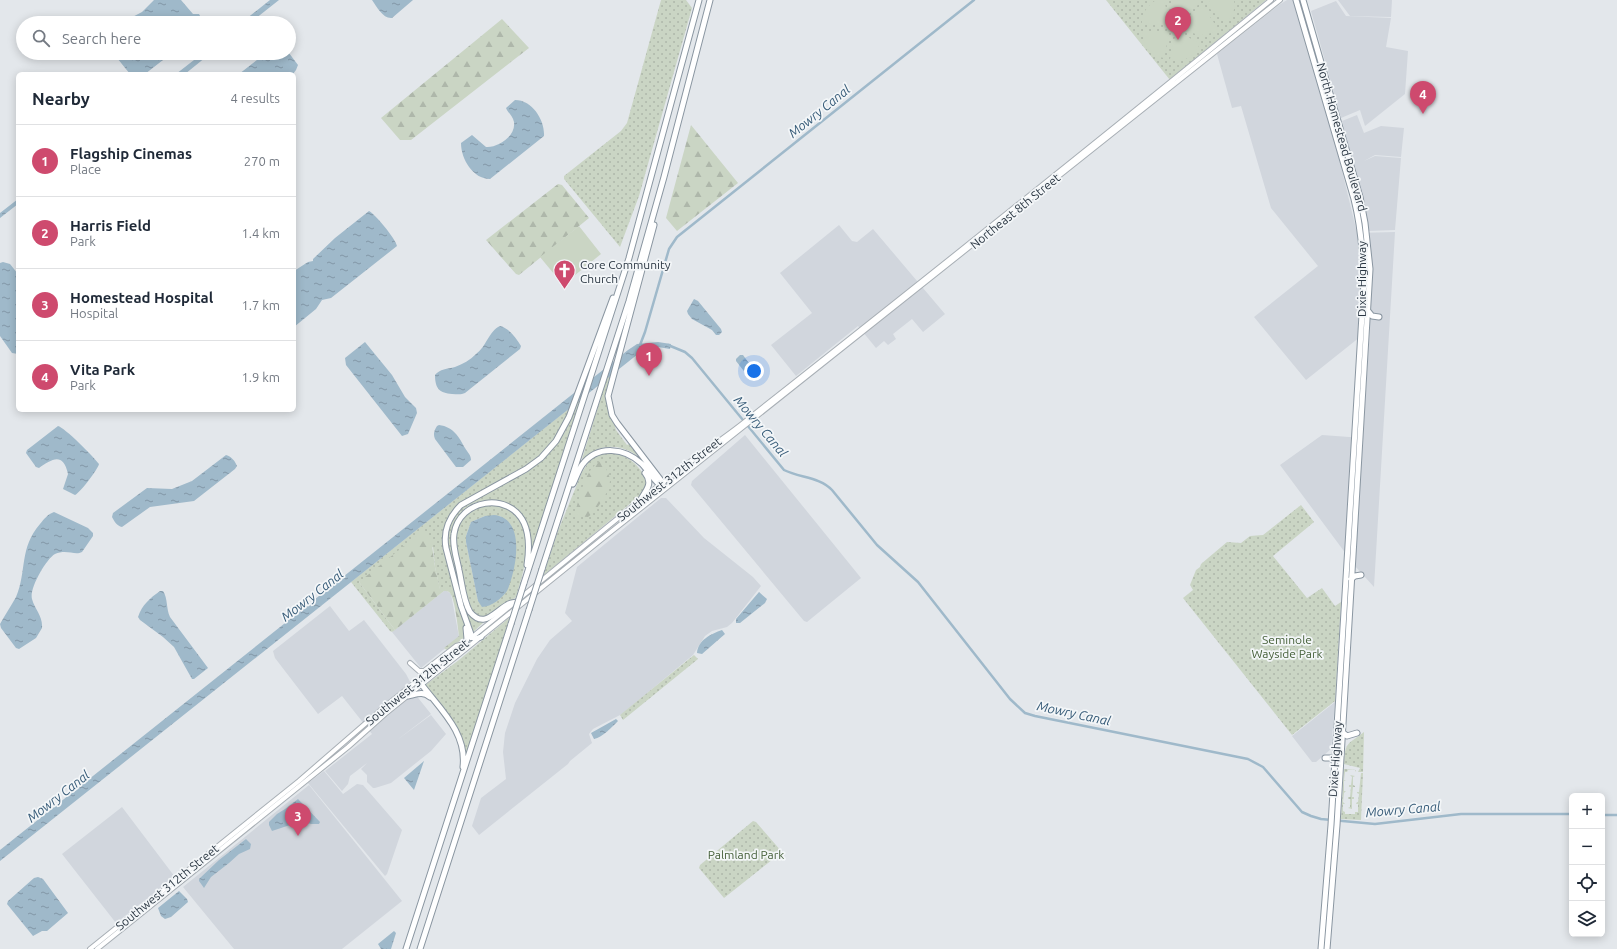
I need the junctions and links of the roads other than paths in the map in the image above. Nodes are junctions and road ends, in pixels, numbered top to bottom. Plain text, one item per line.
1 (699, 0) edge
2 (1271, 0) edge
3 (1280, 0) edge
4 (1296, 0) edge
5 (1303, 0) edge
6 (710, 1) edge
7 (1261, 8) junction
8 (1265, 12) junction
9 (1242, 27) junction
10 (1327, 91) junction
11 (664, 177) junction
12 (629, 258) junction
13 (1370, 275) joint
14 (1368, 311) junction
15 (1378, 317) dead end
16 (1359, 334) junction
17 (1365, 366) junction
18 (1357, 401) junction
19 (749, 421) joint
20 (741, 428) junction
21 (1360, 436) junction
22 (1354, 445) junction
23 (635, 459) junction
24 (685, 465) junction
25 (681, 477) junction
26 (1358, 481) junction
27 (661, 484) junction
28 (666, 489) junction
29 (640, 501) junction
30 (559, 518) junction
31 (1348, 542) junction
32 (1347, 558) junction
33 (1352, 565) junction
34 (1360, 575) dead end
35 (1351, 581) junction
36 (524, 583) junction
37 (516, 602) junction
38 (1344, 615) junction
39 (466, 623) junction
40 (472, 637) junction
41 (481, 637) junction
42 (464, 644) junction
43 (1347, 654) junction
44 (410, 662) dead end
45 (422, 685) junction
46 (1342, 693) junction
47 (408, 696) junction
48 (438, 705) junction
49 (1342, 732) junction
50 (1357, 733) dead end
51 (1342, 744) junction
52 (1335, 749) junction
53 (1325, 758) dead end
54 (1334, 762) junction
55 (463, 775) junction
56 (1338, 799) junction
57 (1334, 817) junction
58 (1334, 825) junction
59 (1329, 847) junction
60 (1326, 884) junction
61 (1333, 885) junction
62 (135, 914) junction
63 (1330, 923) junction
64 (112, 937) junction
65 (90, 949) edge
66 (97, 949) edge
67 (406, 949) edge
68 (420, 949) edge
69 (1321, 949) edge
70 (1327, 949) edge

1 - 12 highway
2 - 7 main road, Northeast 8th Street
3 - 8 main road, Northeast 8th Street
4 - 10 highway, Dixie Highway
5 - 10 highway, North Homestead Boulevard
6 - 11 highway
7 - 8 main road
7 - 9 main road, Northeast 8th Street
8 - 9 main road, Northeast 8th Street
9 - 19 main road, Northeast 8th Street
10 - 13 highway, North Homestead Boulevard
10 - 16 highway, Dixie Highway
11 - 27 highway
11 - 30 highway
12 - 36 highway
12 - 39 highway
13 - 14 highway, Dixie Highway
14 - 15 highway
14 - 17 highway, Dixie Highway
16 - 17 highway
16 - 18 highway, Dixie Highway
17 - 21 highway, Dixie Highway
18 - 21 highway
18 - 22 highway, Dixie Highway
19 - 20 main road, Southwest 312th Street
20 - 24 main road, Southwest 312th Street
20 - 25 main road, Southwest 312th Street
21 - 26 highway, Dixie Highway
22 - 26 highway
22 - 31 highway, Dixie Highway
23 - 27 highway
23 - 29 highway
23 - 30 highway
24 - 25 main road
24 - 27 main road, Southwest 312th Street
25 - 28 main road, Southwest 312th Street
26 - 33 highway
27 - 28 main road
27 - 29 main road, Southwest 312th Street
28 - 41 main road, Southwest 312th Street
29 - 37 main road, Southwest 312th Street
30 - 68 highway, bridge
31 - 32 highway
31 - 33 highway
32 - 35 highway
32 - 38 highway
33 - 35 highway
34 - 35 highway
35 - 43 highway, Dixie Highway
36 - 37 highway
36 - 55 highway, bridge
37 - 40 main road, Southwest 312th Street
38 - 43 highway
38 - 46 highway
39 - 40 highway
39 - 42 highway
40 - 41 highway
40 - 42 main road, Southwest 312th Street
41 - 45 main road, Southwest 312th Street
42 - 44 main road
42 - 62 main road, Southwest 312th Street
43 - 46 highway, Dixie Highway
45 - 47 main road, Southwest 312th Street
45 - 48 highway
46 - 49 highway, Dixie Highway
46 - 51 highway
46 - 52 highway, Dixie Highway
47 - 48 highway
47 - 64 main road, Southwest 312th Street
48 - 55 highway
49 - 50 highway
49 - 51 highway, Dixie Highway
51 - 56 highway, Dixie Highway
52 - 54 highway, Dixie Highway
52 - 56 highway
53 - 54 highway
54 - 57 highway, Dixie Highway
55 - 67 highway
56 - 57 highway, Dixie Highway
57 - 58 highway, Dixie Highway
58 - 59 highway, Dixie Highway
58 - 61 highway, Dixie Highway
59 - 60 highway, Dixie Highway
59 - 61 highway
60 - 63 highway
60 - 69 highway, Dixie Highway
61 - 63 highway, Dixie Highway
62 - 64 main road
62 - 65 main road, Southwest 312th Street
63 - 70 highway, Dixie Highway
64 - 66 main road, Southwest 312th Street

